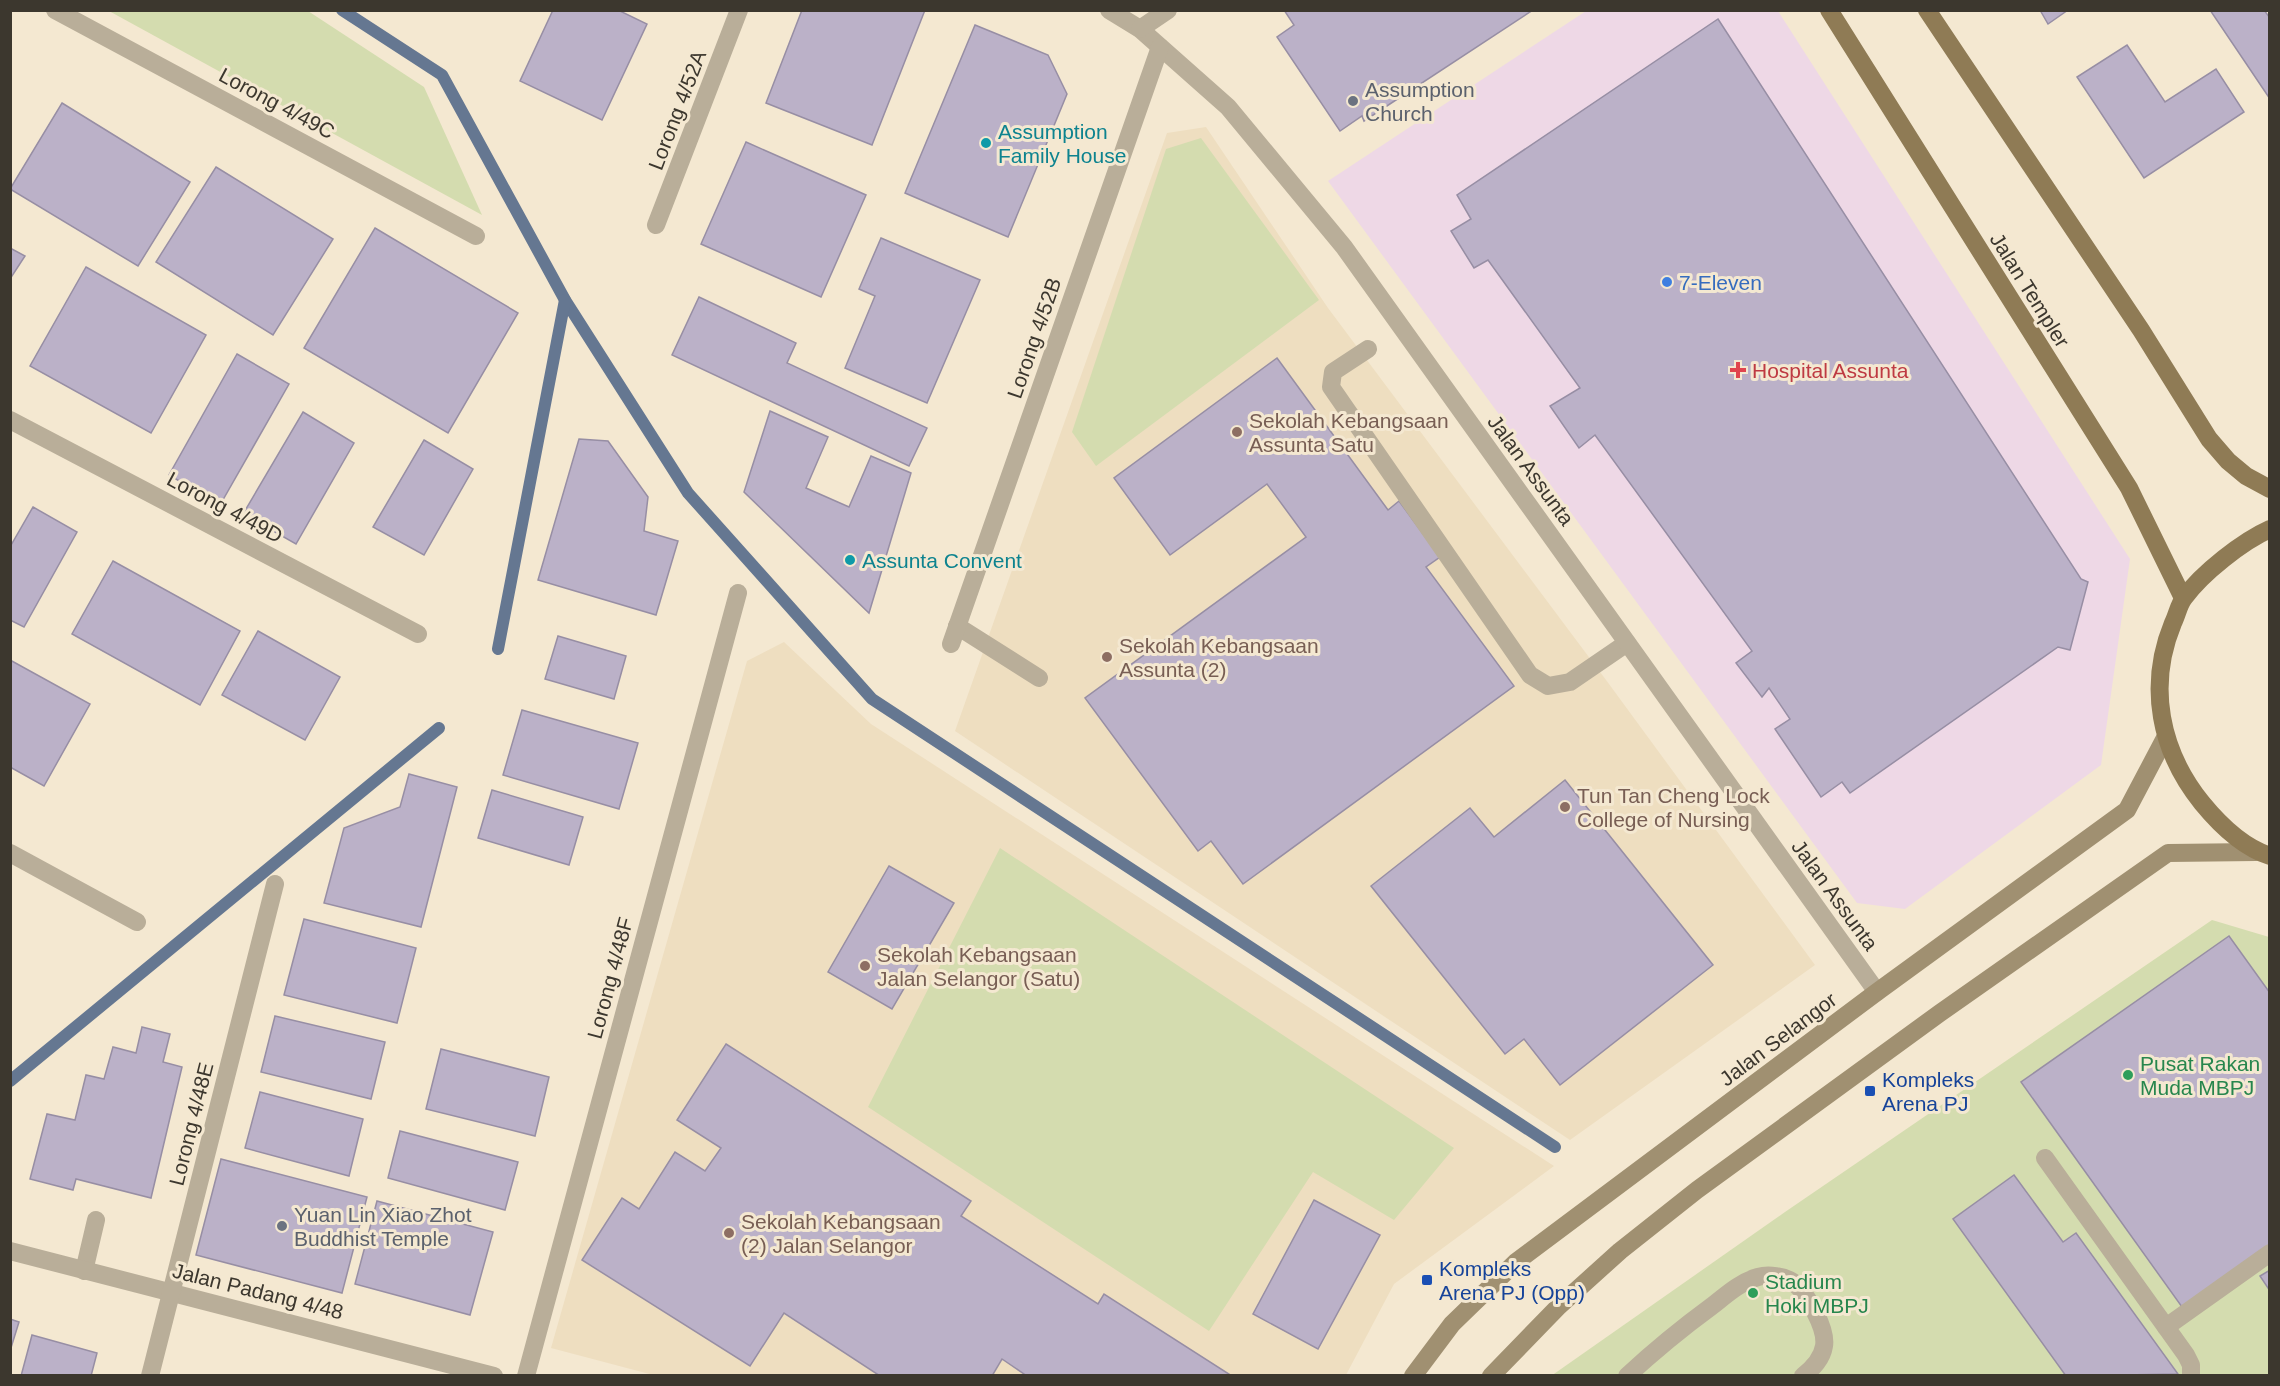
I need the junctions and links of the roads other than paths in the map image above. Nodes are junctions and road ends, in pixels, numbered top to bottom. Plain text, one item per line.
1 (55, 10) edge
2 (740, 10) edge
3 (1109, 10) edge
4 (1168, 10) edge
5 (1828, 10) edge
6 (1927, 10) edge
7 (1140, 28) junction
8 (1160, 47) junction
9 (656, 225) dead end
10 (476, 236) dead end
11 (1368, 349) dead end
12 (10, 420) edge
13 (2270, 489) edge
14 (2270, 529) edge
15 (738, 593) dead end
16 (2184, 598) junction
17 (957, 626) junction
18 (418, 634) dead end
19 (1627, 643) junction
20 (951, 644) dead end
21 (1039, 678) dead end
22 (2165, 738) junction
23 (10, 853) edge
24 (2263, 854) edge
25 (275, 884) dead end
26 (137, 922) dead end
27 (1877, 992) junction
28 (2044, 1158) dead end
29 (96, 1220) dead end
30 (10, 1251) edge
31 (2270, 1253) edge
32 (84, 1271) junction
33 (171, 1292) junction
34 (2166, 1327) junction
35 (150, 1376) edge
36 (494, 1376) edge
37 (526, 1376) edge
38 (1413, 1376) edge
39 (1491, 1376) edge
40 (1627, 1376) edge
41 (1803, 1376) edge
42 (2191, 1376) edge

1 - 10 street, Lorong 4/49C
2 - 9 street, Lorong 4/52A
3 - 7 street, Jalan Assunta
4 - 7 street
5 - 16 main road, Jalan Templer
6 - 13 main road
7 - 8 street, Jalan Assunta
8 - 17 street, Lorong 4/52B
8 - 19 street, Jalan Assunta
11 - 19 street
12 - 18 street, Lorong 4/49D
14 - 16 main road
15 - 37 street, Lorong 4/48F
16 - 22 main road
17 - 20 street, Lorong 4/52B
17 - 21 street
19 - 27 street, Jalan Assunta
22 - 24 main road
22 - 27 main road, Jalan Selangor
23 - 26 street
24 - 39 main road
25 - 33 street, Lorong 4/48E
27 - 38 main road, Jalan Selangor
28 - 34 street
29 - 32 street
30 - 32 street, Jalan Padang 4/48
31 - 34 street
32 - 33 street, Jalan Padang 4/48
33 - 35 street, Lorong 4/48E
33 - 36 street, Jalan Padang 4/48
34 - 42 street
40 - 41 street

